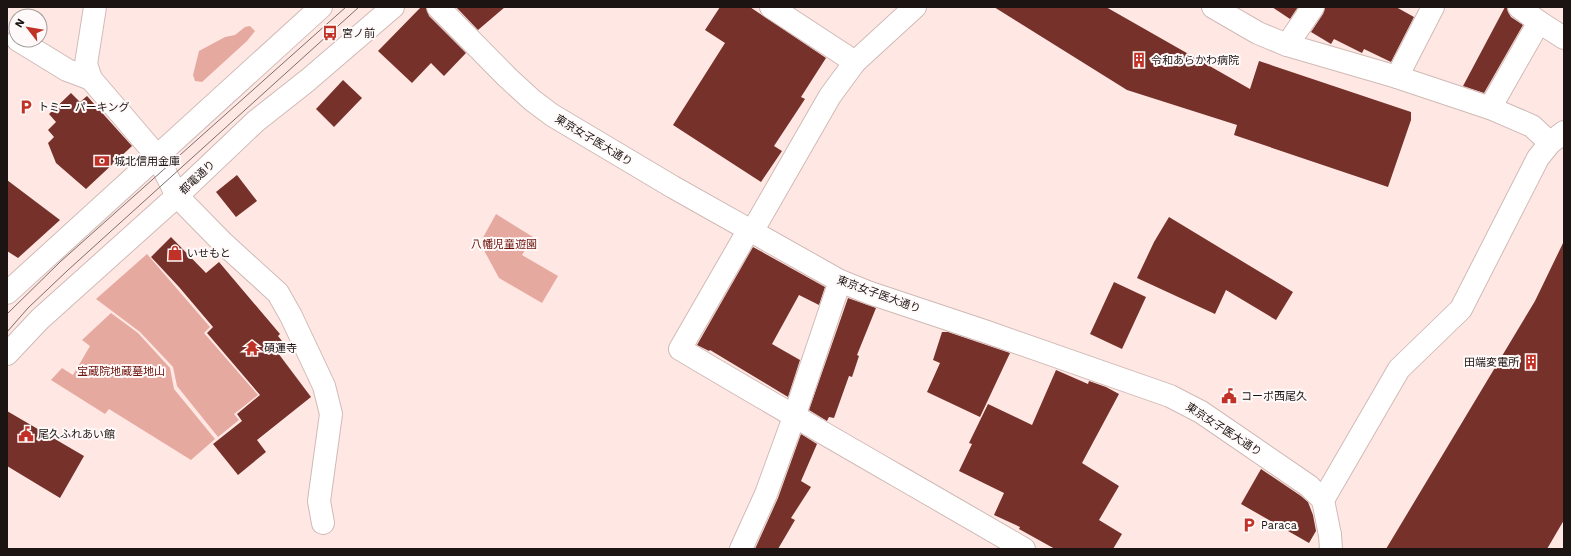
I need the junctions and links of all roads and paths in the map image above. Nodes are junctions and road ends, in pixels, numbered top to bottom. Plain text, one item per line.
1 (96, 7) edge
2 (321, 7) edge
3 (392, 7) edge
4 (438, 7) edge
5 (771, 7) edge
6 (915, 7) edge
7 (1213, 7) edge
8 (1313, 7) edge
9 (1433, 7) edge
10 (1519, 7) edge
11 (1539, 22) junction
12 (1564, 38) edge
13 (1287, 45) junction
14 (30, 48) edge
15 (856, 62) junction
16 (1397, 77) junction
17 (91, 79) junction
18 (1490, 108) junction
19 (1557, 137) edge
20 (157, 156) junction
21 (177, 196) junction
22 (750, 231) junction
23 (840, 281) junction
24 (7, 292) edge
25 (7, 354) edge
26 (794, 417) junction
27 (1323, 500) junction
28 (323, 523) dead end
29 (1330, 542) edge
30 (741, 549) edge
31 (1024, 549) edge

1 - 17 street
2 - 20 street
3 - 21 street, 都電通り
4 - 22 street, 東京女子医大通り
5 - 15 street
6 - 15 street
7 - 13 street
8 - 13 street
9 - 16 street
10 - 11 street
11 - 12 street
11 - 18 street
13 - 16 street
14 - 17 street
15 - 22 street
16 - 18 street
17 - 20 street
18 - 19 street
19 - 27 street
20 - 21 street
20 - 24 street
21 - 25 street, 都電通り
21 - 28 street
22 - 23 street, 東京女子医大通り
22 - 26 street
23 - 26 street
23 - 27 street, 東京女子医大通り
26 - 30 street
26 - 31 street
27 - 29 street

